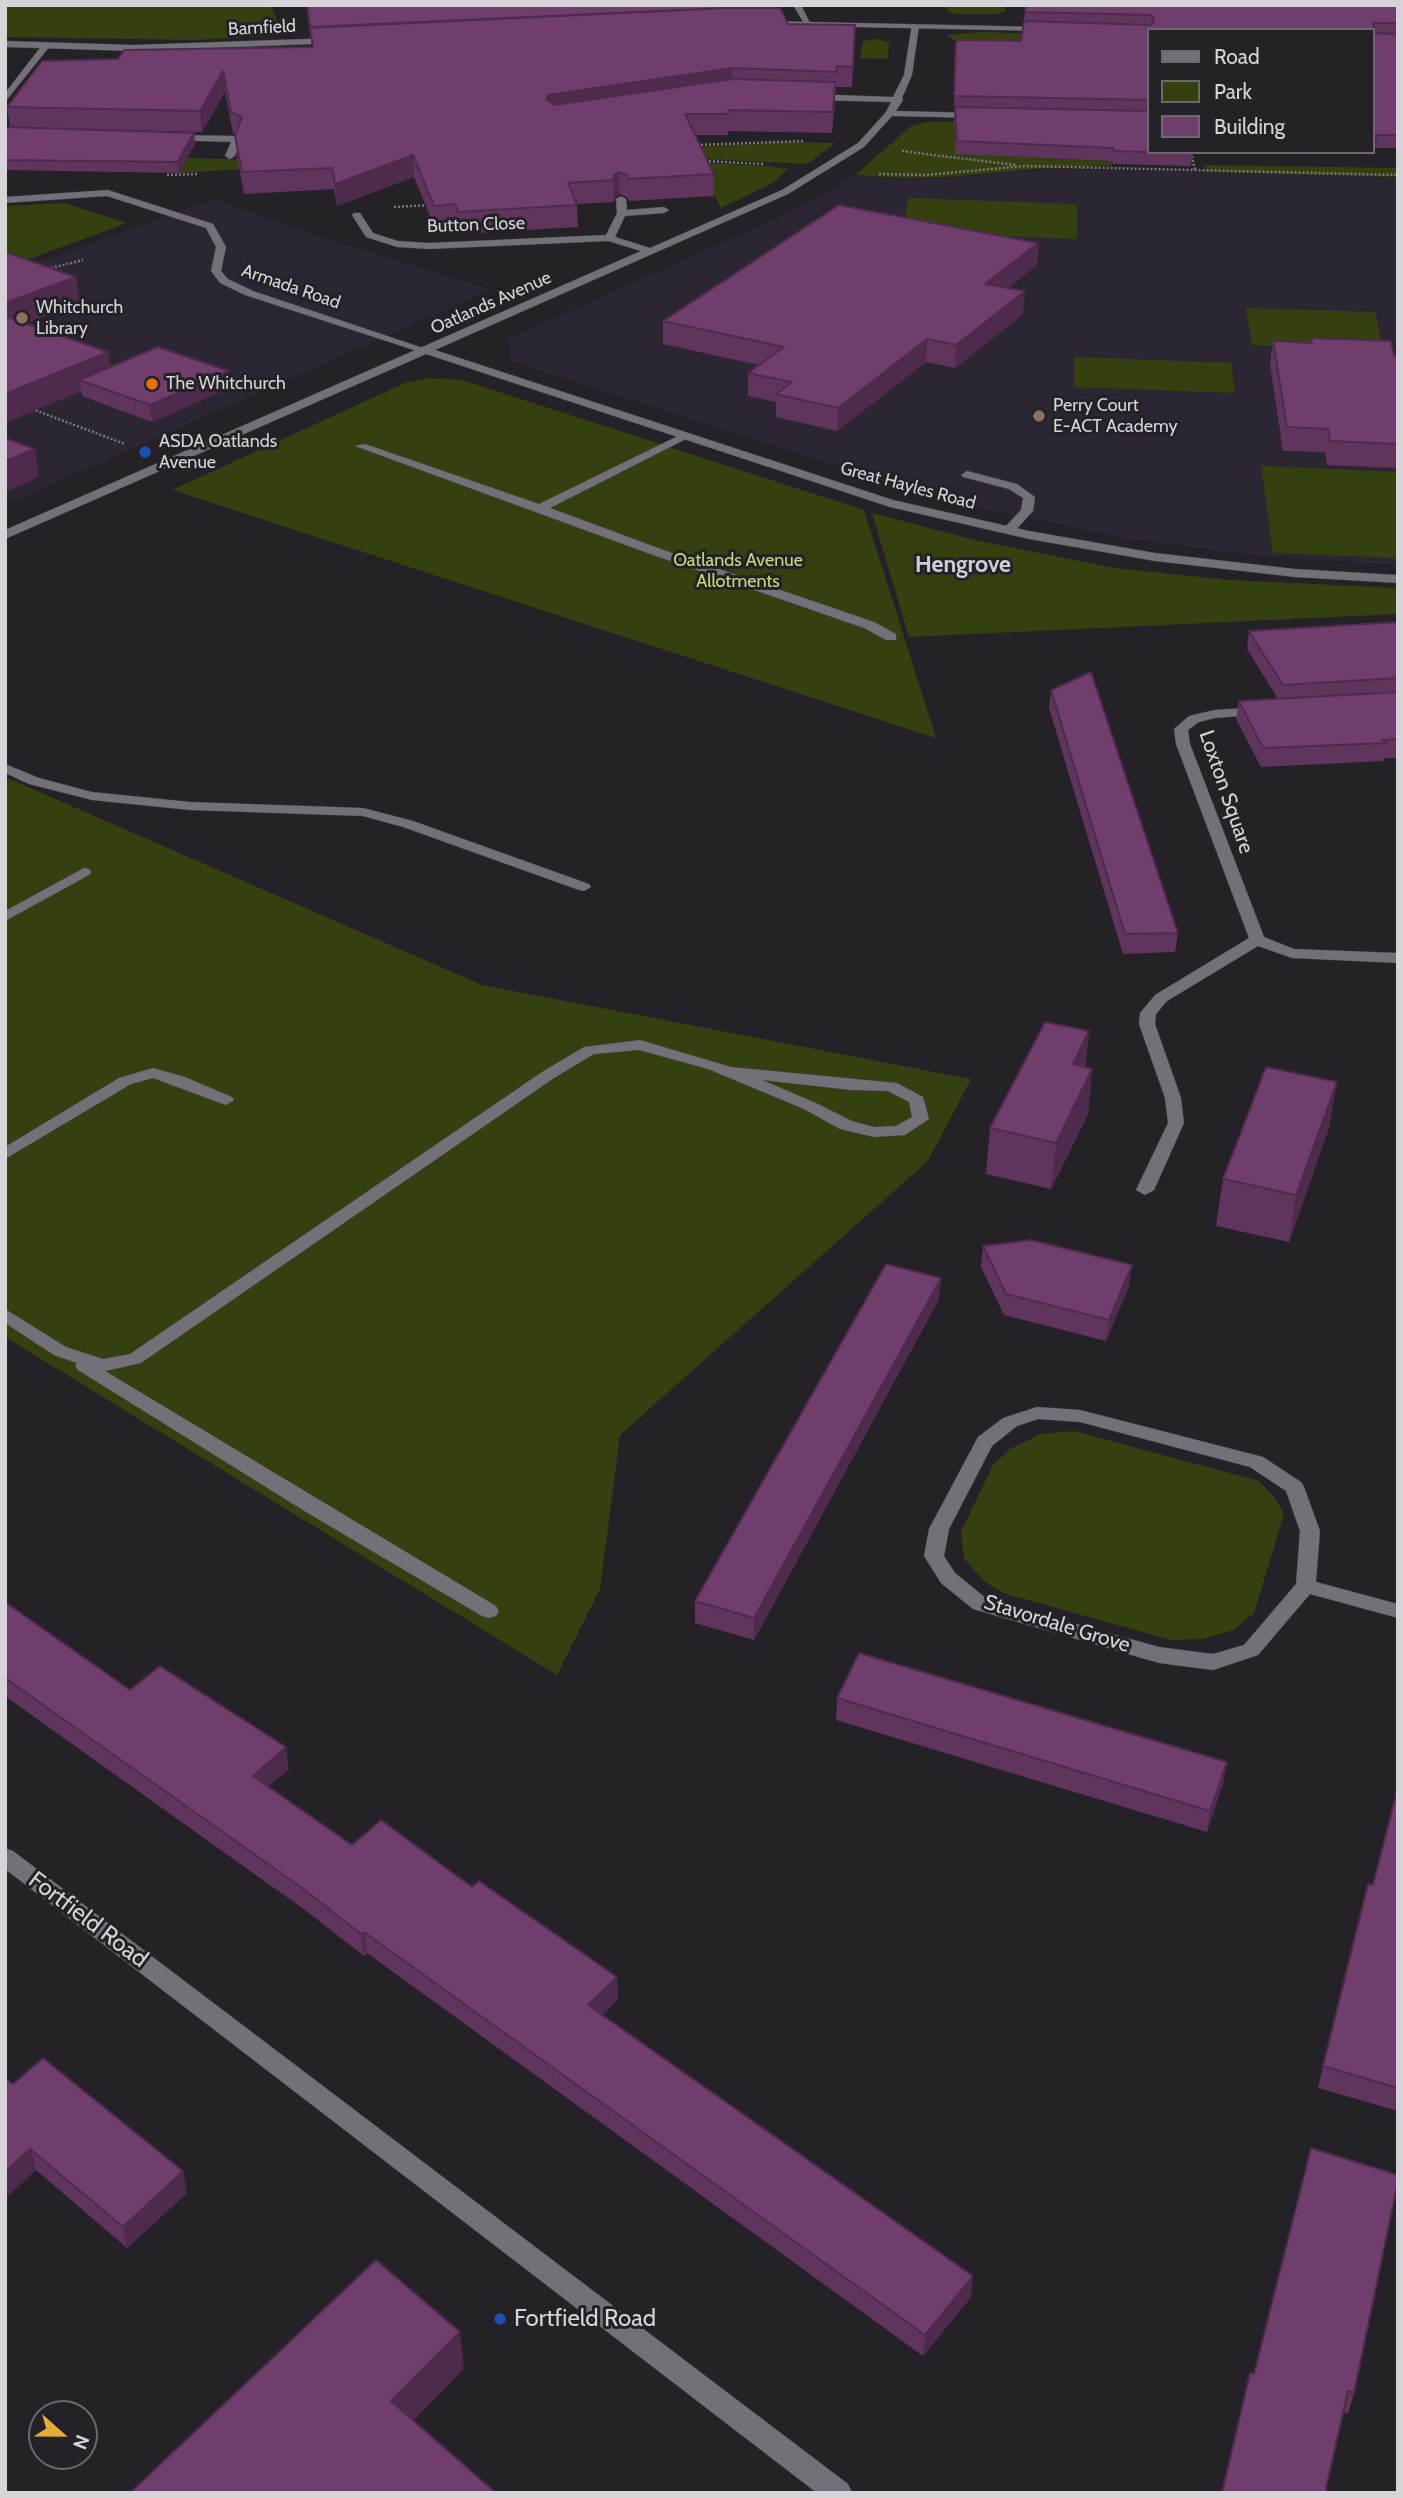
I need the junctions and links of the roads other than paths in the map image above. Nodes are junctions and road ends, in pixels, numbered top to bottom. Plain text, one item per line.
1 (797, 5) edge
2 (753, 23) edge
3 (807, 23) junction
4 (915, 26) junction
5 (1055, 29) edge
6 (347, 40) edge
7 (5, 44) edge
8 (46, 46) junction
9 (804, 97) edge
10 (5, 99) edge
11 (899, 100) junction
12 (891, 113) junction
13 (993, 116) edge
14 (166, 137) edge
15 (230, 156) dead end
16 (621, 199) edge
17 (5, 200) edge
18 (664, 211) edge
19 (622, 213) junction
20 (357, 215) edge
21 (609, 238) junction
22 (649, 251) junction
23 (427, 351) junction
24 (686, 436) junction
25 (361, 446) dead end
26 (967, 475) dead end
27 (540, 508) junction
28 (1009, 530) junction
29 (5, 535) edge
30 (1398, 579) edge
31 (891, 637) dead end
32 (1280, 710) edge
33 (5, 768) edge
34 (84, 872) dead end
35 (584, 887) dead end
36 (5, 918) edge
37 (1256, 940) junction
38 (1398, 958) edge
39 (730, 1072) junction
40 (226, 1100) dead end
41 (5, 1154) edge
42 (1145, 1190) dead end
43 (5, 1315) edge
44 (60, 1351) junction
45 (1306, 1586) junction
46 (489, 1611) dead end
47 (1398, 1611) edge
48 (5, 1857) edge
49 (839, 2493) edge

1 - 3 street
2 - 3 street
3 - 4 street
4 - 5 street
4 - 11 street, Oatlands Avenue
6 - 8 street, Bamfield
7 - 8 street, Bamfield
8 - 10 street
9 - 11 street
11 - 12 street, Oatlands Avenue
12 - 13 street
12 - 22 street, Oatlands Avenue
14 - 15 street
16 - 19 street
17 - 23 street, Armada Road
18 - 19 street
19 - 21 street
20 - 21 street, Button Close
21 - 22 street, Button Close
22 - 23 street, Oatlands Avenue
23 - 24 street, Great Hayles Road
23 - 29 street, Oatlands Avenue
24 - 27 street
24 - 28 street, Great Hayles Road
25 - 27 street
26 - 28 street
27 - 31 street
28 - 30 street, Great Hayles Road
32 - 37 street, Loxton Square
33 - 35 street
34 - 36 street
37 - 38 street
37 - 42 street
39 - 39 street
39 - 44 street
40 - 41 street
43 - 44 street
44 - 46 street
45 - 45 street, Stavordale Grove
45 - 47 street
48 - 49 street, Fortfield Road

